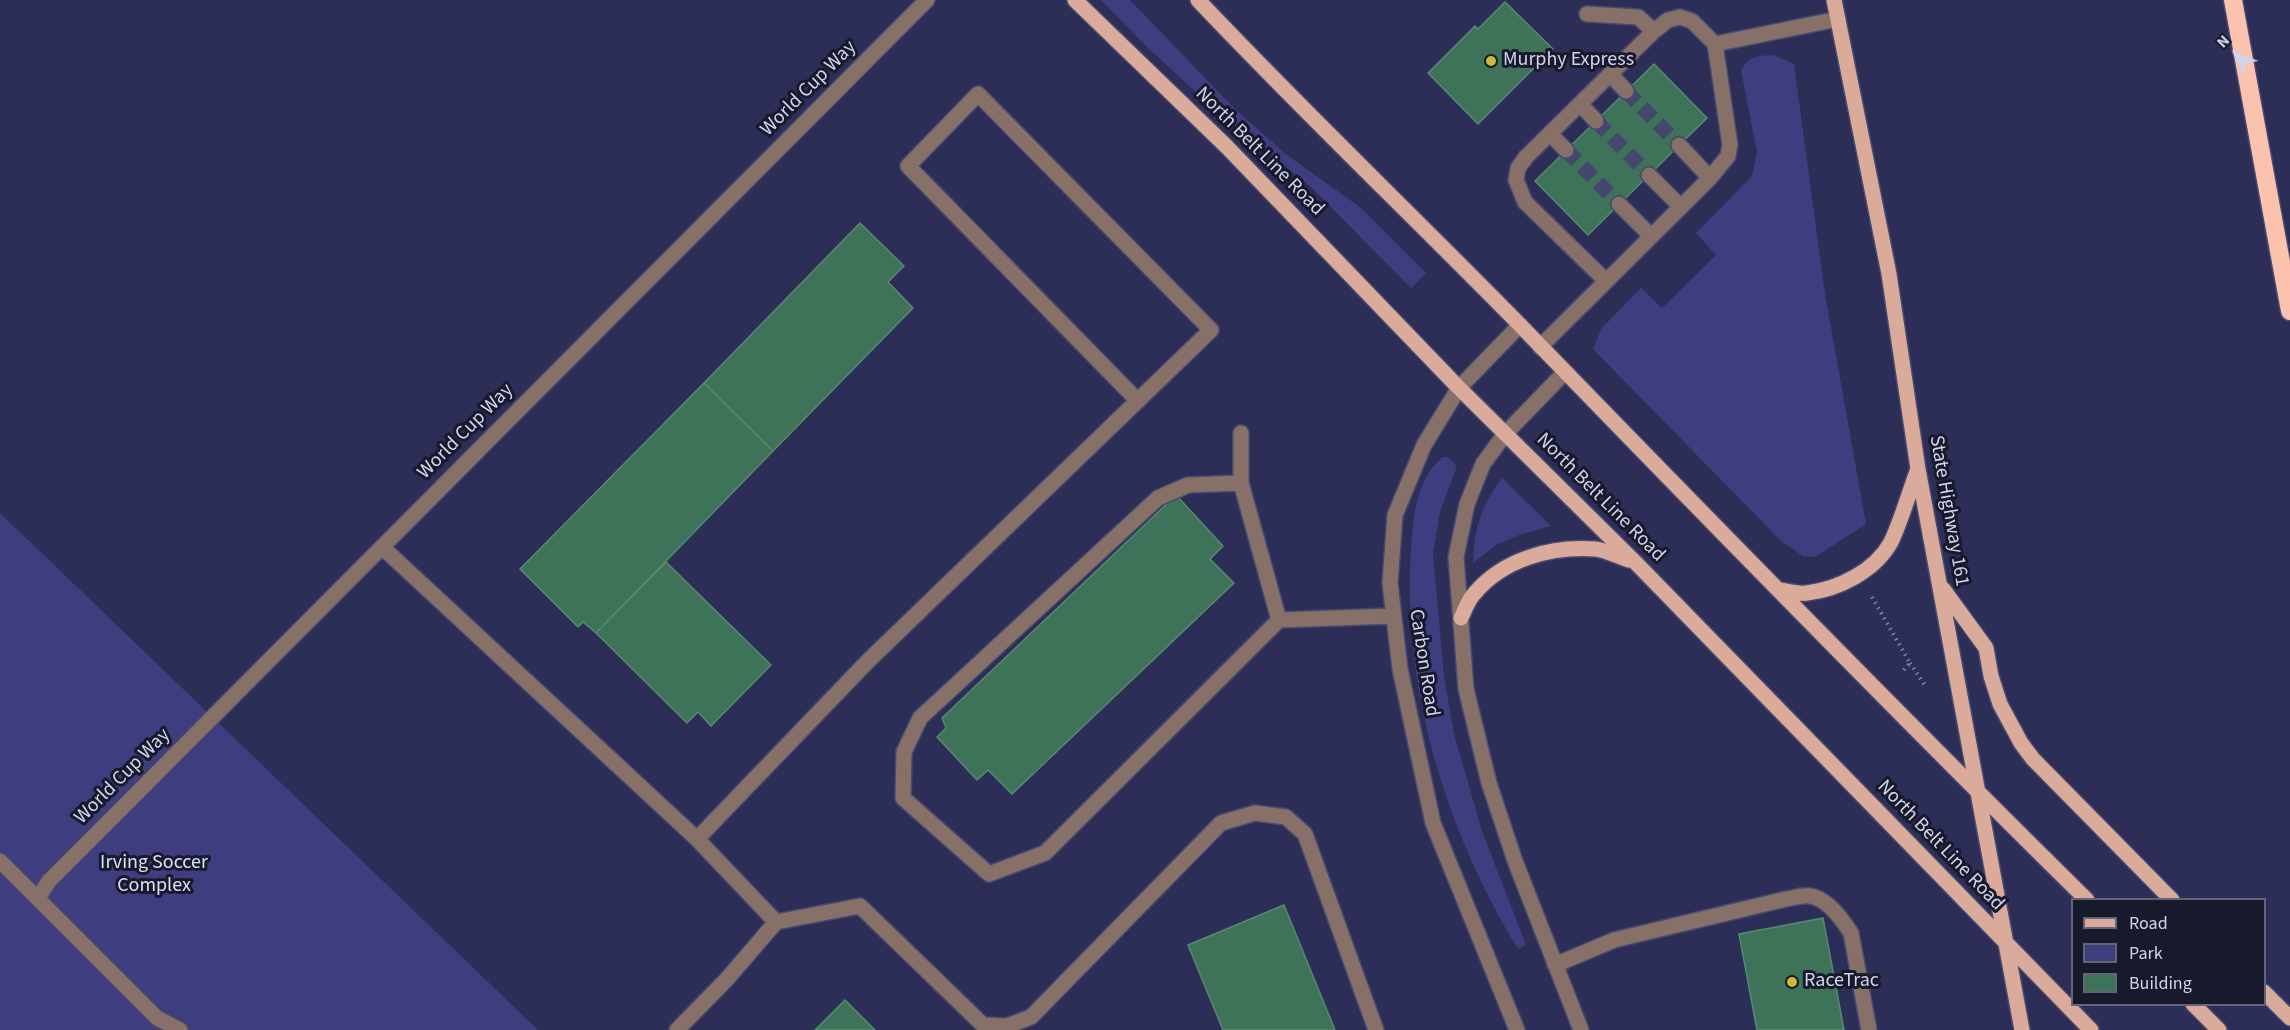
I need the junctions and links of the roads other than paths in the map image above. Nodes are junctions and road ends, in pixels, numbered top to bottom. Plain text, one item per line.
1 (927, 0) edge
2 (1074, 0) edge
3 (1198, 0) edge
4 (1834, 0) edge
5 (2233, 0) edge
6 (1587, 14) dead end
7 (1838, 20) junction
8 (1654, 31) junction
9 (1715, 44) junction
10 (1610, 74) junction
11 (1626, 91) tunnel mouth
12 (1580, 104) junction
13 (1596, 121) tunnel mouth
14 (1550, 134) junction
15 (1679, 145) tunnel mouth
16 (1566, 150) tunnel mouth
17 (1649, 175) tunnel mouth
18 (1710, 178) junction
19 (1619, 204) tunnel mouth
20 (1681, 207) junction
21 (1651, 237) junction
22 (1606, 281) junction
23 (2290, 311) edge
24 (1520, 325) junction
25 (1540, 347) junction
26 (1565, 372) junction
27 (1459, 388) junction
28 (1138, 401) junction
29 (1241, 433) dead end
30 (1505, 434) junction
31 (1918, 469) junction
32 (1241, 483) junction
33 (382, 547) junction
34 (1636, 563) junction
35 (1940, 585) junction
36 (1780, 590) junction
37 (1393, 616) junction
38 (1461, 618) junction
39 (1279, 620) junction
40 (1977, 792) junction
41 (697, 839) junction
42 (0, 861) edge
43 (38, 898) junction
44 (2085, 898) edge
45 (2170, 898) edge
46 (776, 922) junction
47 (2007, 945) junction
48 (1555, 965) junction
49 (2266, 993) edge
50 (2194, 1006) edge
51 (2290, 1018) edge
52 (159, 1024) edge
53 (180, 1030) edge
54 (677, 1030) edge
55 (1376, 1030) edge
56 (1517, 1030) edge
57 (1581, 1030) edge
58 (1869, 1030) edge
59 (2022, 1030) edge
60 (2091, 1030) edge
61 (2219, 1030) edge

1 - 33 street, World Cup Way
2 - 27 main road, North Belt Line Road
3 - 24 main road
4 - 7 main road, State Highway 161
5 - 23 highway
6 - 8 street
7 - 9 street
7 - 31 main road, State Highway 161
8 - 9 street
8 - 10 street
9 - 18 street
10 - 11 street
10 - 12 street
12 - 13 street
12 - 14 street
14 - 16 street
14 - 22 street
15 - 18 street
17 - 20 street
18 - 20 street
19 - 21 street
20 - 21 street
21 - 22 street
22 - 25 street
24 - 25 main road
24 - 27 street, Carbon Road
25 - 26 main road
26 - 30 street, Carbon Road
26 - 36 main road
27 - 30 main road, North Belt Line Road
27 - 37 street, Carbon Road
28 - 28 street
28 - 41 street
29 - 32 street
30 - 34 main road, North Belt Line Road
30 - 38 street, Carbon Road
31 - 35 main road, State Highway 161
31 - 36 main road
32 - 39 street
32 - 39 street
33 - 41 street
33 - 43 street, World Cup Way
34 - 38 main road
34 - 47 main road, North Belt Line Road
35 - 40 main road, State Highway 161
35 - 45 main road
36 - 40 main road
37 - 39 street
37 - 56 street, Carbon Road
38 - 48 street, Carbon Road
40 - 44 main road
40 - 47 main road, State Highway 161
41 - 46 street
42 - 43 street
43 - 52 street
46 - 54 street
46 - 55 street
47 - 59 main road, State Highway 161
47 - 60 main road, North Belt Line Road
48 - 57 street, Carbon Road
48 - 58 street
49 - 51 main road
50 - 61 main road
52 - 53 street

